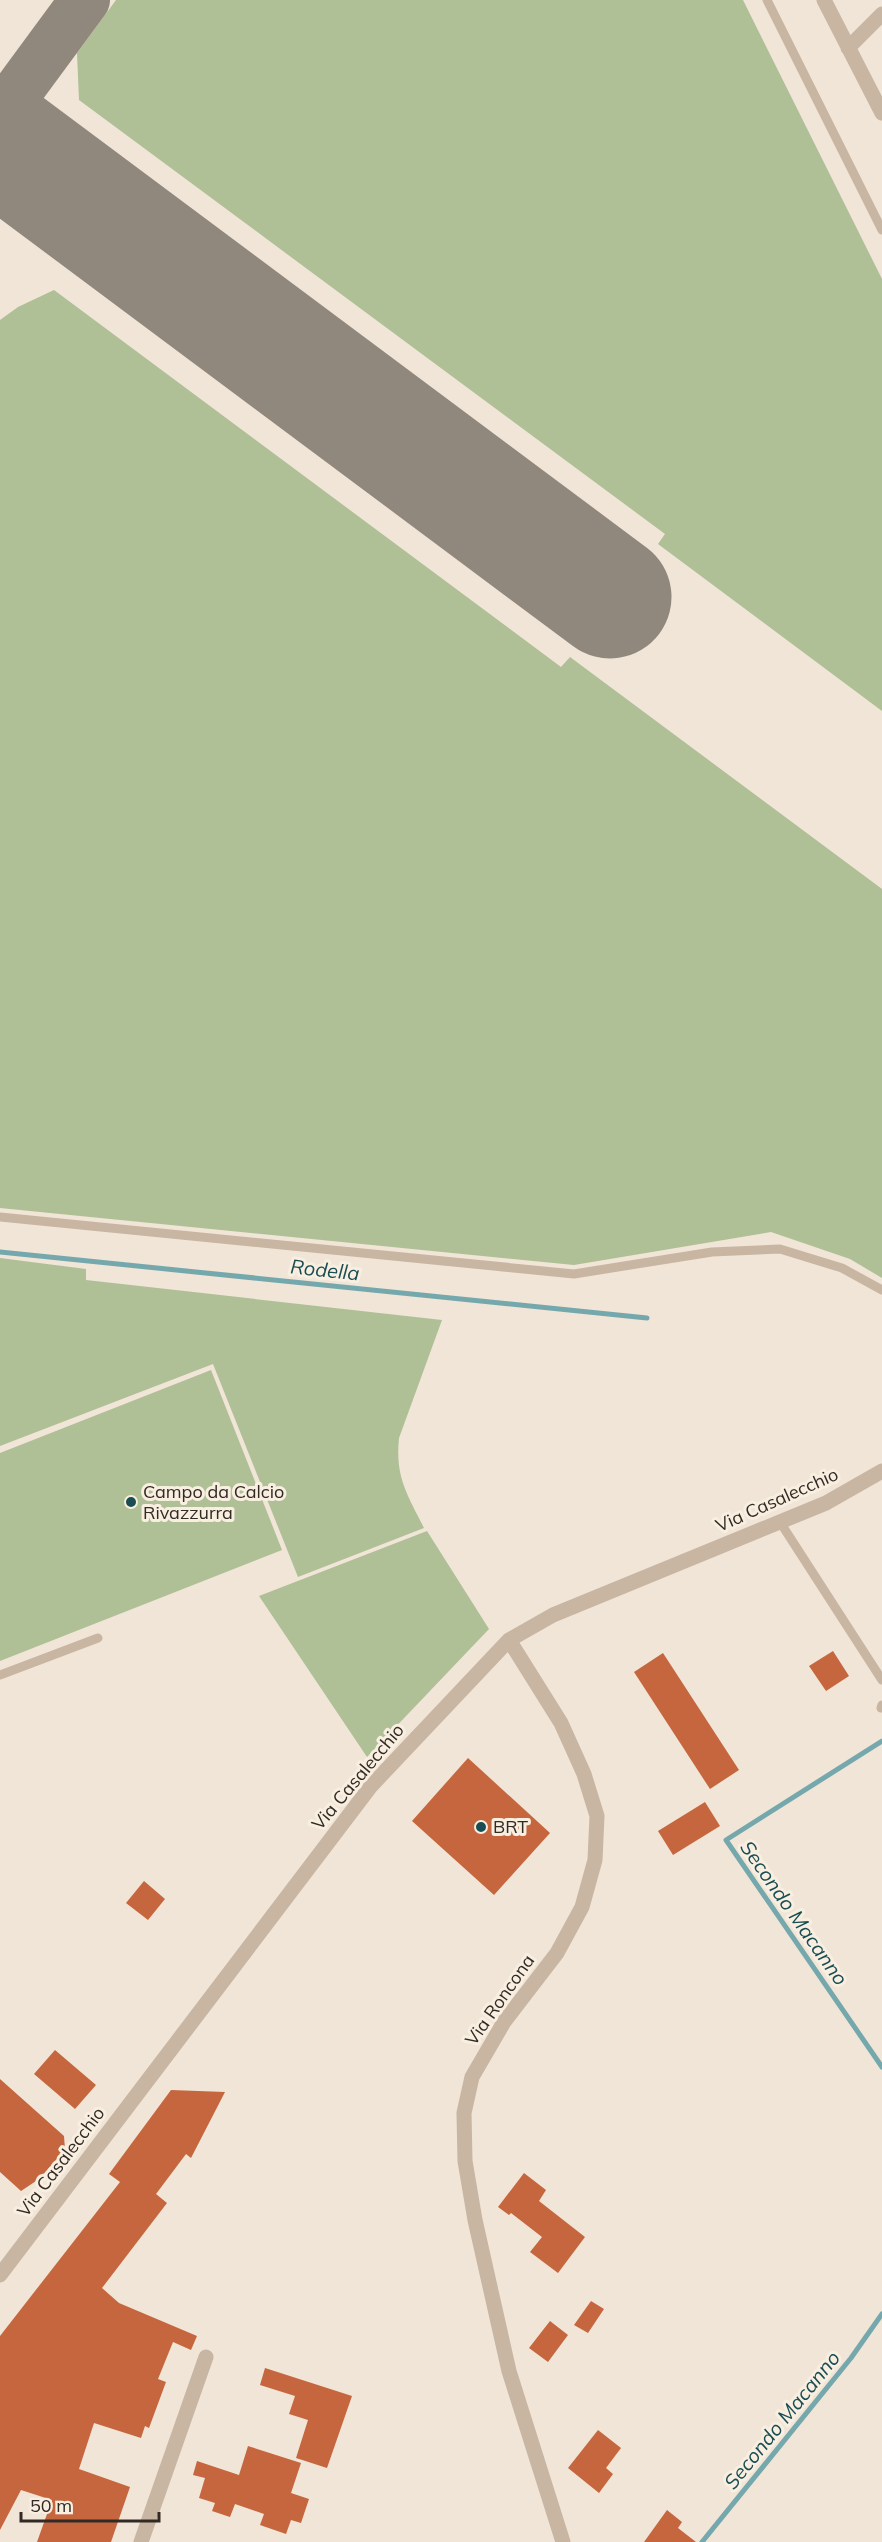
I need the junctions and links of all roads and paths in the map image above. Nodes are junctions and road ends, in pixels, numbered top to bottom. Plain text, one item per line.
1 (767, 0) edge
2 (824, 0) edge
3 (882, 14) edge
4 (848, 48) junction
5 (882, 113) edge
6 (882, 230) edge
7 (0, 1217) edge
8 (882, 1290) edge
9 (882, 1470) edge
10 (780, 1522) junction
11 (98, 1638) dead end
12 (509, 1640) junction
13 (0, 1675) edge
14 (882, 1680) edge
15 (0, 2275) edge
16 (206, 2357) dead end
17 (141, 2542) edge
18 (563, 2542) edge

1 - 6 lane
2 - 4 street
3 - 4 street
4 - 5 street
7 - 8 lane
9 - 10 street, Via Casalecchio
10 - 12 street, Via Casalecchio
10 - 14 lane
11 - 13 lane
12 - 15 street, Via Casalecchio
12 - 18 street, Via Roncona
16 - 17 street

